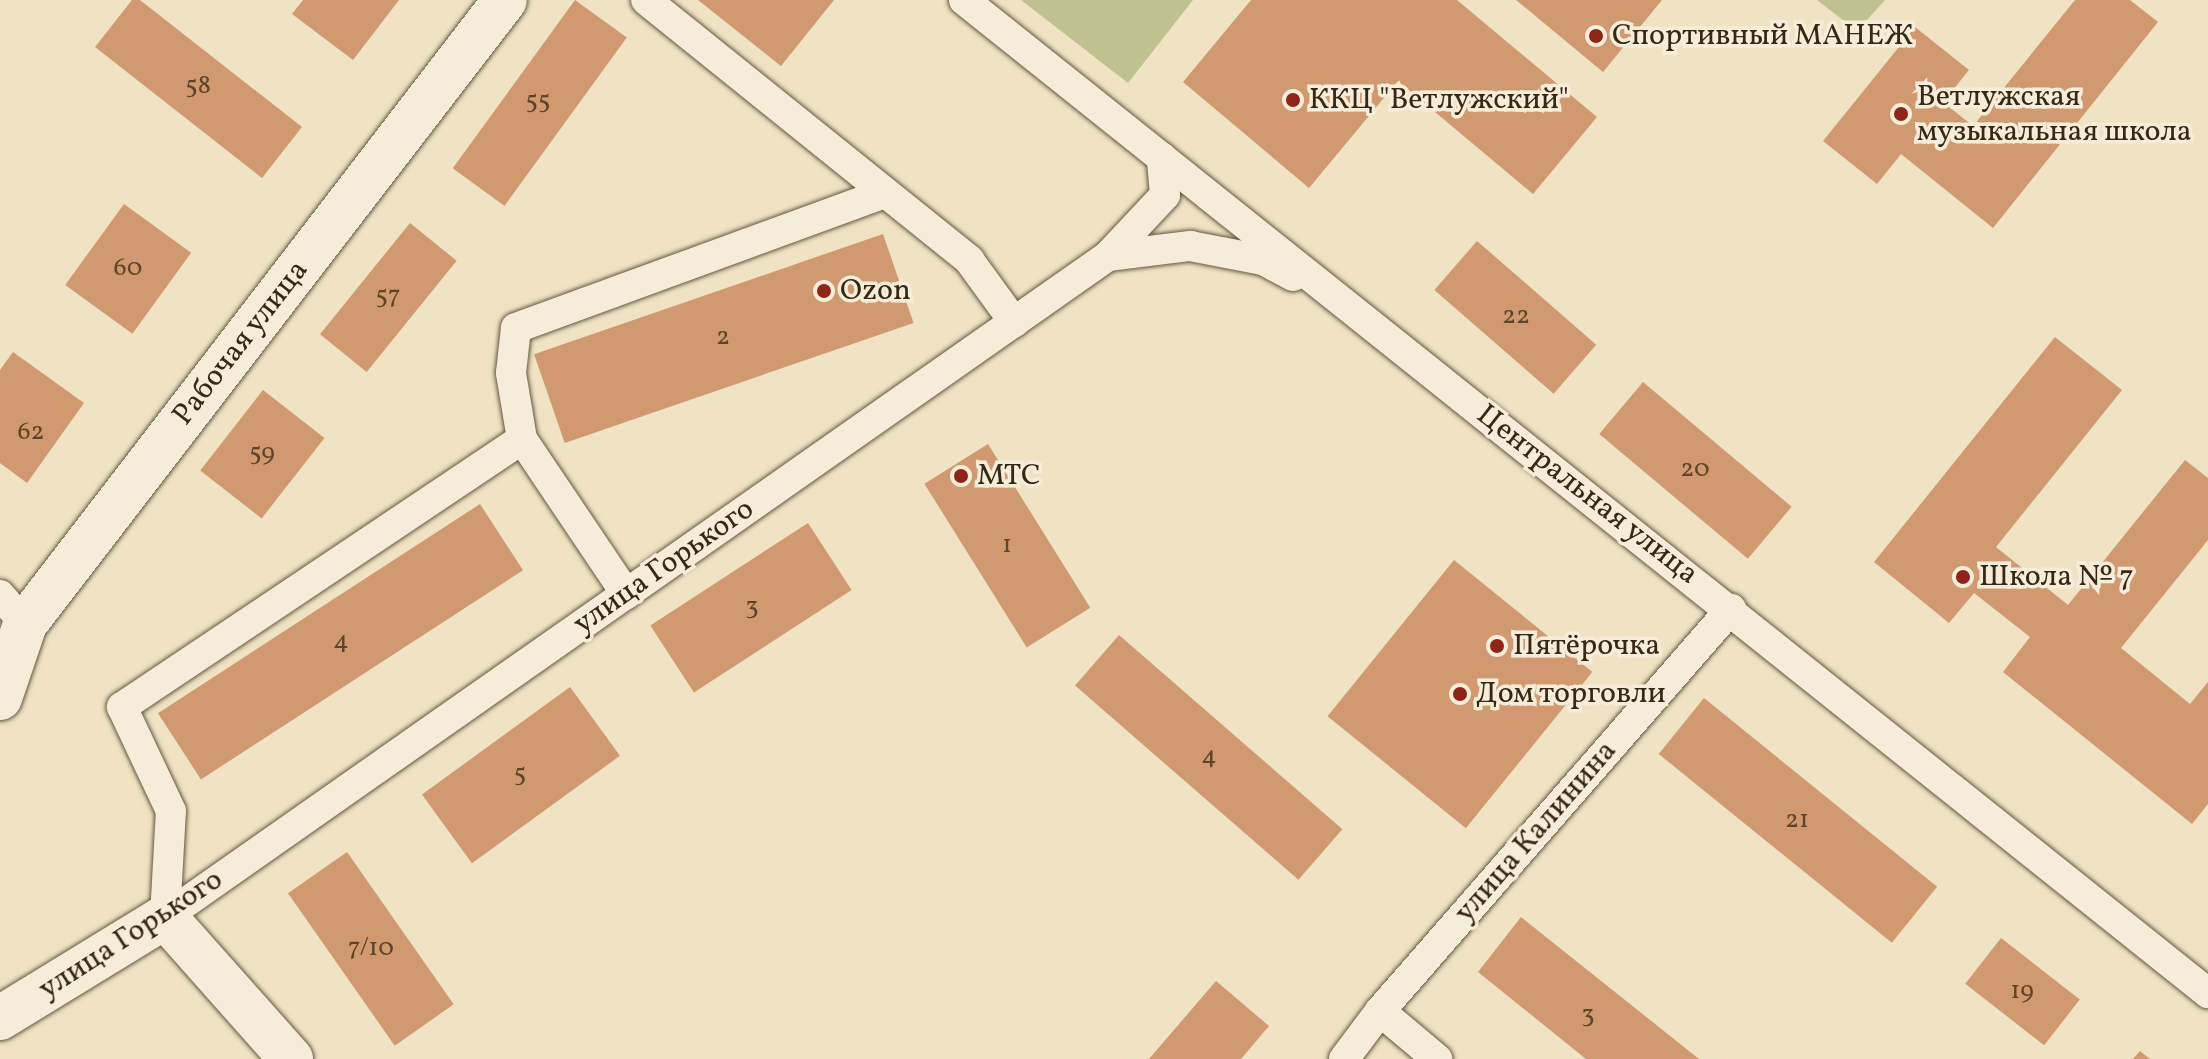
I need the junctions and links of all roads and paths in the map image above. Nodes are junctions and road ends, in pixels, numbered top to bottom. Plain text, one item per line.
1 (505, 0) edge
2 (646, 0) edge
3 (964, 0) edge
4 (1162, 157) junction
5 (883, 194) junction
6 (1108, 256) junction
7 (1355, 310) junction
8 (1014, 322) junction
9 (522, 439) junction
10 (626, 594) junction
11 (12, 609) edge
12 (1731, 609) junction
13 (0, 698) edge
14 (165, 917) junction
15 (2208, 993) edge
16 (1380, 1011) junction
17 (0, 1018) edge
18 (291, 1059) edge
19 (1344, 1059) edge
20 (1437, 1059) edge

1 - 11 street, Рабочая улица
2 - 5 street
3 - 4 street, Центральная улица
4 - 6 street
4 - 7 street, Центральная улица
5 - 8 street
5 - 9 street
6 - 7 street, улица Горького
6 - 8 street, улица Горького
7 - 12 street, Центральная улица
8 - 10 street, улица Горького
9 - 10 street
9 - 14 street
10 - 14 street, улица Горького
11 - 13 street, Рабочая улица
12 - 15 street, Центральная улица
12 - 16 street, улица Калинина
14 - 17 street, улица Горького
14 - 18 street
16 - 19 street, улица Калинина
16 - 20 street

